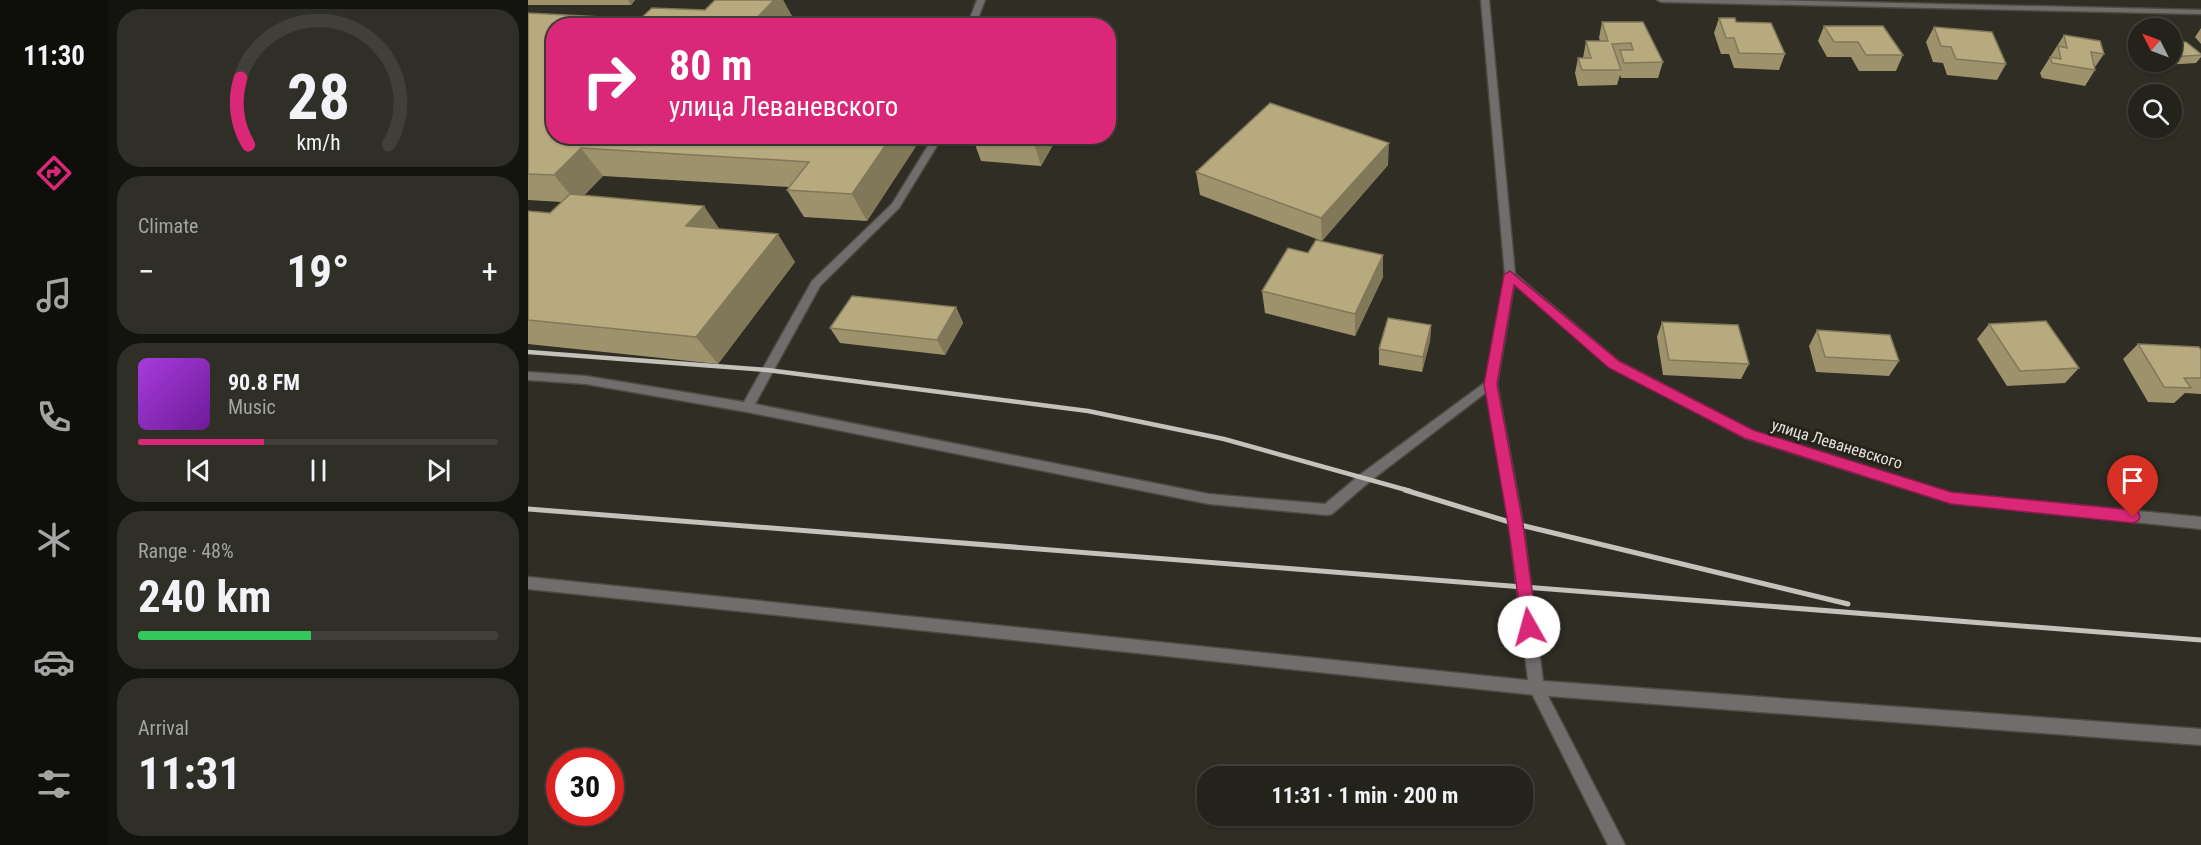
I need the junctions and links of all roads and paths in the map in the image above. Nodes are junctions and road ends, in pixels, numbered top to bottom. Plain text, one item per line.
1 (981, 0) edge
2 (1485, 0) edge
3 (1661, 0) edge
4 (2201, 12) edge
5 (974, 18) edge
6 (934, 144) edge
7 (1510, 275) junction
8 (528, 376) edge
9 (1491, 384) junction
10 (747, 407) junction
11 (2201, 524) edge
12 (528, 583) edge
13 (1536, 688) junction
14 (2201, 737) edge
15 (1617, 845) edge

1 - 5 street
2 - 7 street
3 - 4 street
6 - 10 street
7 - 9 street
7 - 11 street, улица Леваневского
8 - 10 street
9 - 10 street
9 - 13 street
12 - 13 street
13 - 14 street
13 - 15 street

